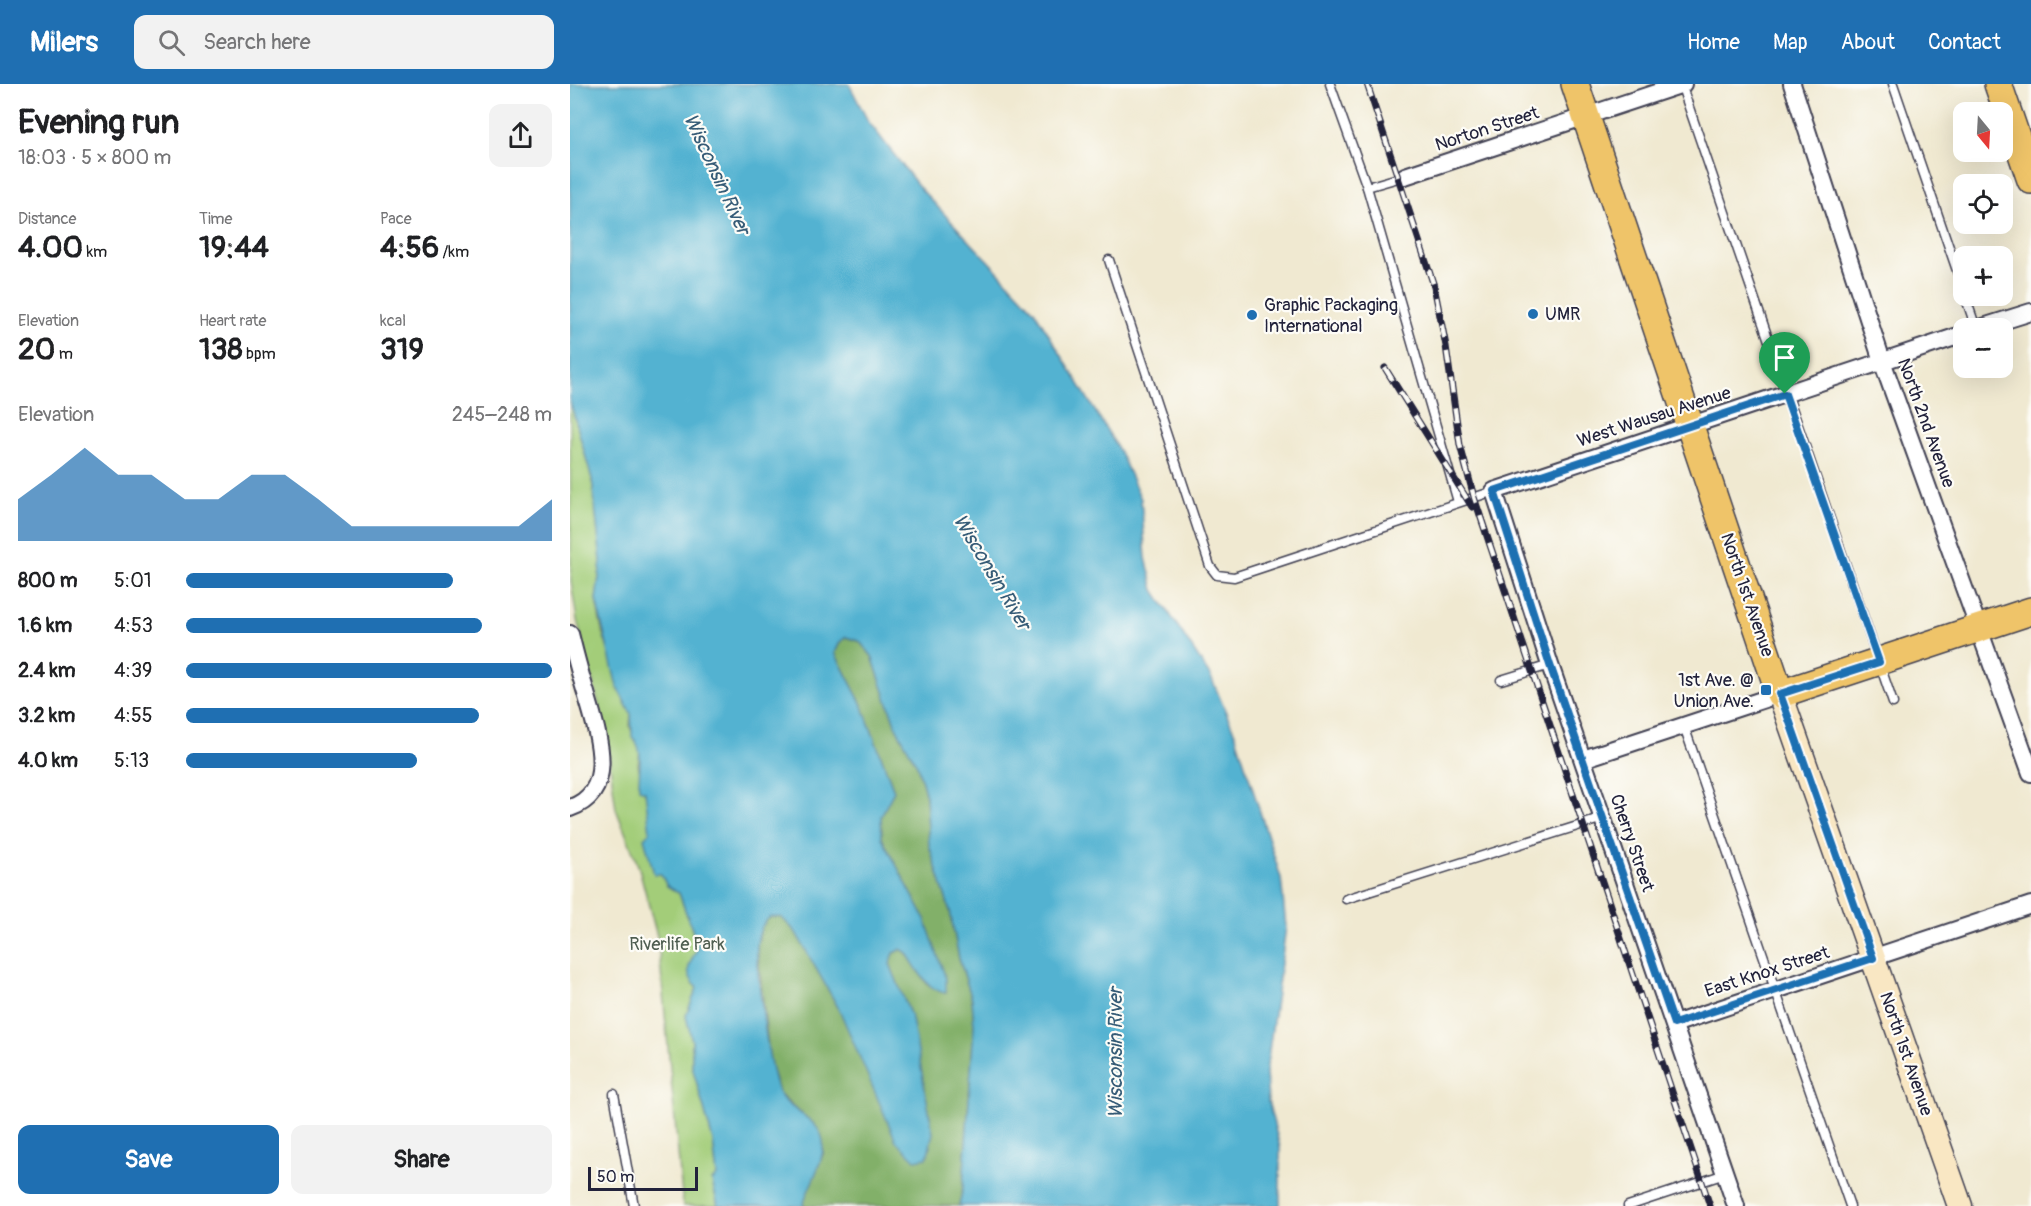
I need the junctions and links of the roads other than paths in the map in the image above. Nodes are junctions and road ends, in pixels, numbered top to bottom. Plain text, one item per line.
1 (1330, 84) edge
2 (1575, 84) edge
3 (1681, 84) edge
4 (1791, 84) edge
5 (1893, 84) edge
6 (1998, 84) edge
7 (1586, 117) junction
8 (1405, 176) joint
9 (2031, 180) edge
10 (1367, 188) junction
11 (1953, 259) edge
12 (1109, 260) dead end
13 (2031, 312) edge
14 (2011, 318) edge
15 (1953, 338) edge
16 (1882, 361) junction
17 (1785, 394) junction
18 (1690, 426) junction
19 (1494, 491) junction
20 (1458, 502) junction
21 (2031, 611) edge
22 (1980, 629) junction
23 (570, 634) edge
24 (1879, 662) junction
25 (1550, 665) junction
26 (1501, 680) dead end
27 (1780, 694) junction
28 (1893, 703) dead end
29 (1684, 726) junction
30 (1583, 759) junction
31 (2031, 773) edge
32 (570, 808) edge
33 (1603, 818) junction
34 (1346, 899) dead end
35 (2031, 905) edge
36 (1873, 958) junction
37 (1777, 990) junction
38 (1674, 1024) junction
39 (614, 1094) dead end
40 (1725, 1174) junction
41 (634, 1206) edge
42 (1628, 1206) edge
43 (1736, 1206) edge
44 (1850, 1206) edge
45 (1960, 1206) edge

1 - 10 lane
2 - 7 main road, North 1st Avenue
3 - 7 street, Norton Street
3 - 17 lane
4 - 16 street, North 2nd Avenue
5 - 11 lane
6 - 9 main road
7 - 8 street, Norton Street
7 - 18 main road, North 1st Avenue
8 - 10 lane
10 - 20 lane
12 - 20 lane
13 - 14 street
15 - 16 street, West Wausau Avenue
16 - 17 street, West Wausau Avenue
16 - 22 street, North 2nd Avenue
17 - 18 street, West Wausau Avenue
17 - 24 lane
18 - 19 street, West Wausau Avenue
18 - 27 main road, North 1st Avenue
19 - 20 lane
19 - 25 street, Cherry Street
21 - 22 main road
22 - 24 main road
22 - 31 street, North 2nd Avenue
23 - 32 street
24 - 27 main road
24 - 28 lane
25 - 26 lane
25 - 30 street, Cherry Street
27 - 29 street
27 - 36 street, North 1st Avenue
29 - 30 street
29 - 37 lane
30 - 33 street, Cherry Street
33 - 34 lane
33 - 38 street, Cherry Street
35 - 36 street, East Knox Street
36 - 37 street, East Knox Street
36 - 45 street, North 1st Avenue
37 - 38 street, East Knox Street
37 - 44 lane
38 - 40 street, Cherry Street
39 - 41 lane
40 - 42 lane
40 - 43 street, Cherry Street

